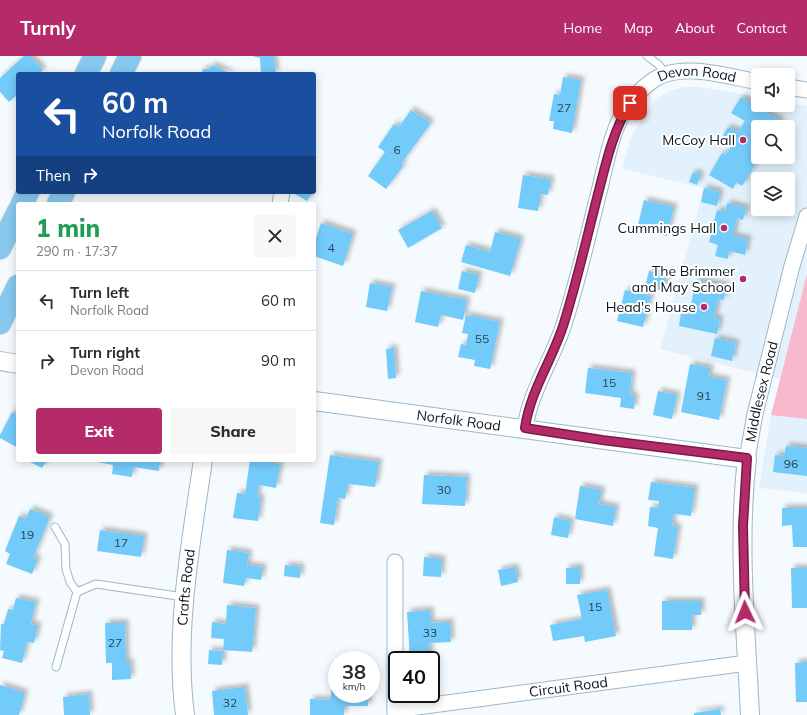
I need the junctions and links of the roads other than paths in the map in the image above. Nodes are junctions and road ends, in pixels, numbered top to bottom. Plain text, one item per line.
1 (95, 56) edge
2 (130, 56) edge
3 (647, 56) edge
4 (87, 72) edge
5 (122, 72) edge
6 (665, 74) junction
7 (751, 81) edge
8 (795, 88) edge
9 (807, 90) edge
10 (16, 216) edge
11 (807, 216) edge
12 (0, 248) edge
13 (16, 290) edge
14 (0, 323) edge
15 (0, 361) edge
16 (16, 364) edge
17 (316, 401) edge
18 (525, 428) junction
19 (747, 458) junction
20 (203, 462) edge
21 (55, 528) dead end
22 (395, 562) dead end
23 (77, 592) junction
24 (186, 598) junction
25 (747, 663) junction
26 (56, 667) dead end
27 (395, 713) edge
28 (185, 715) edge
29 (750, 715) edge

1 - 4 highway
2 - 5 highway
3 - 6 lane
6 - 7 street, Devon Road
6 - 18 street, Devon Road
8 - 9 street
10 - 12 highway
11 - 19 street, Middlesex Road
13 - 14 highway
15 - 16 street
17 - 18 street, Norfolk Road
18 - 19 street, Norfolk Road
19 - 25 street, Middlesex Road
20 - 24 street, Crafts Road
21 - 23 lane
22 - 27 street
23 - 24 lane
23 - 26 lane
24 - 28 street, Crafts Road
25 - 27 street, Circuit Road
25 - 29 street, Middlesex Road

